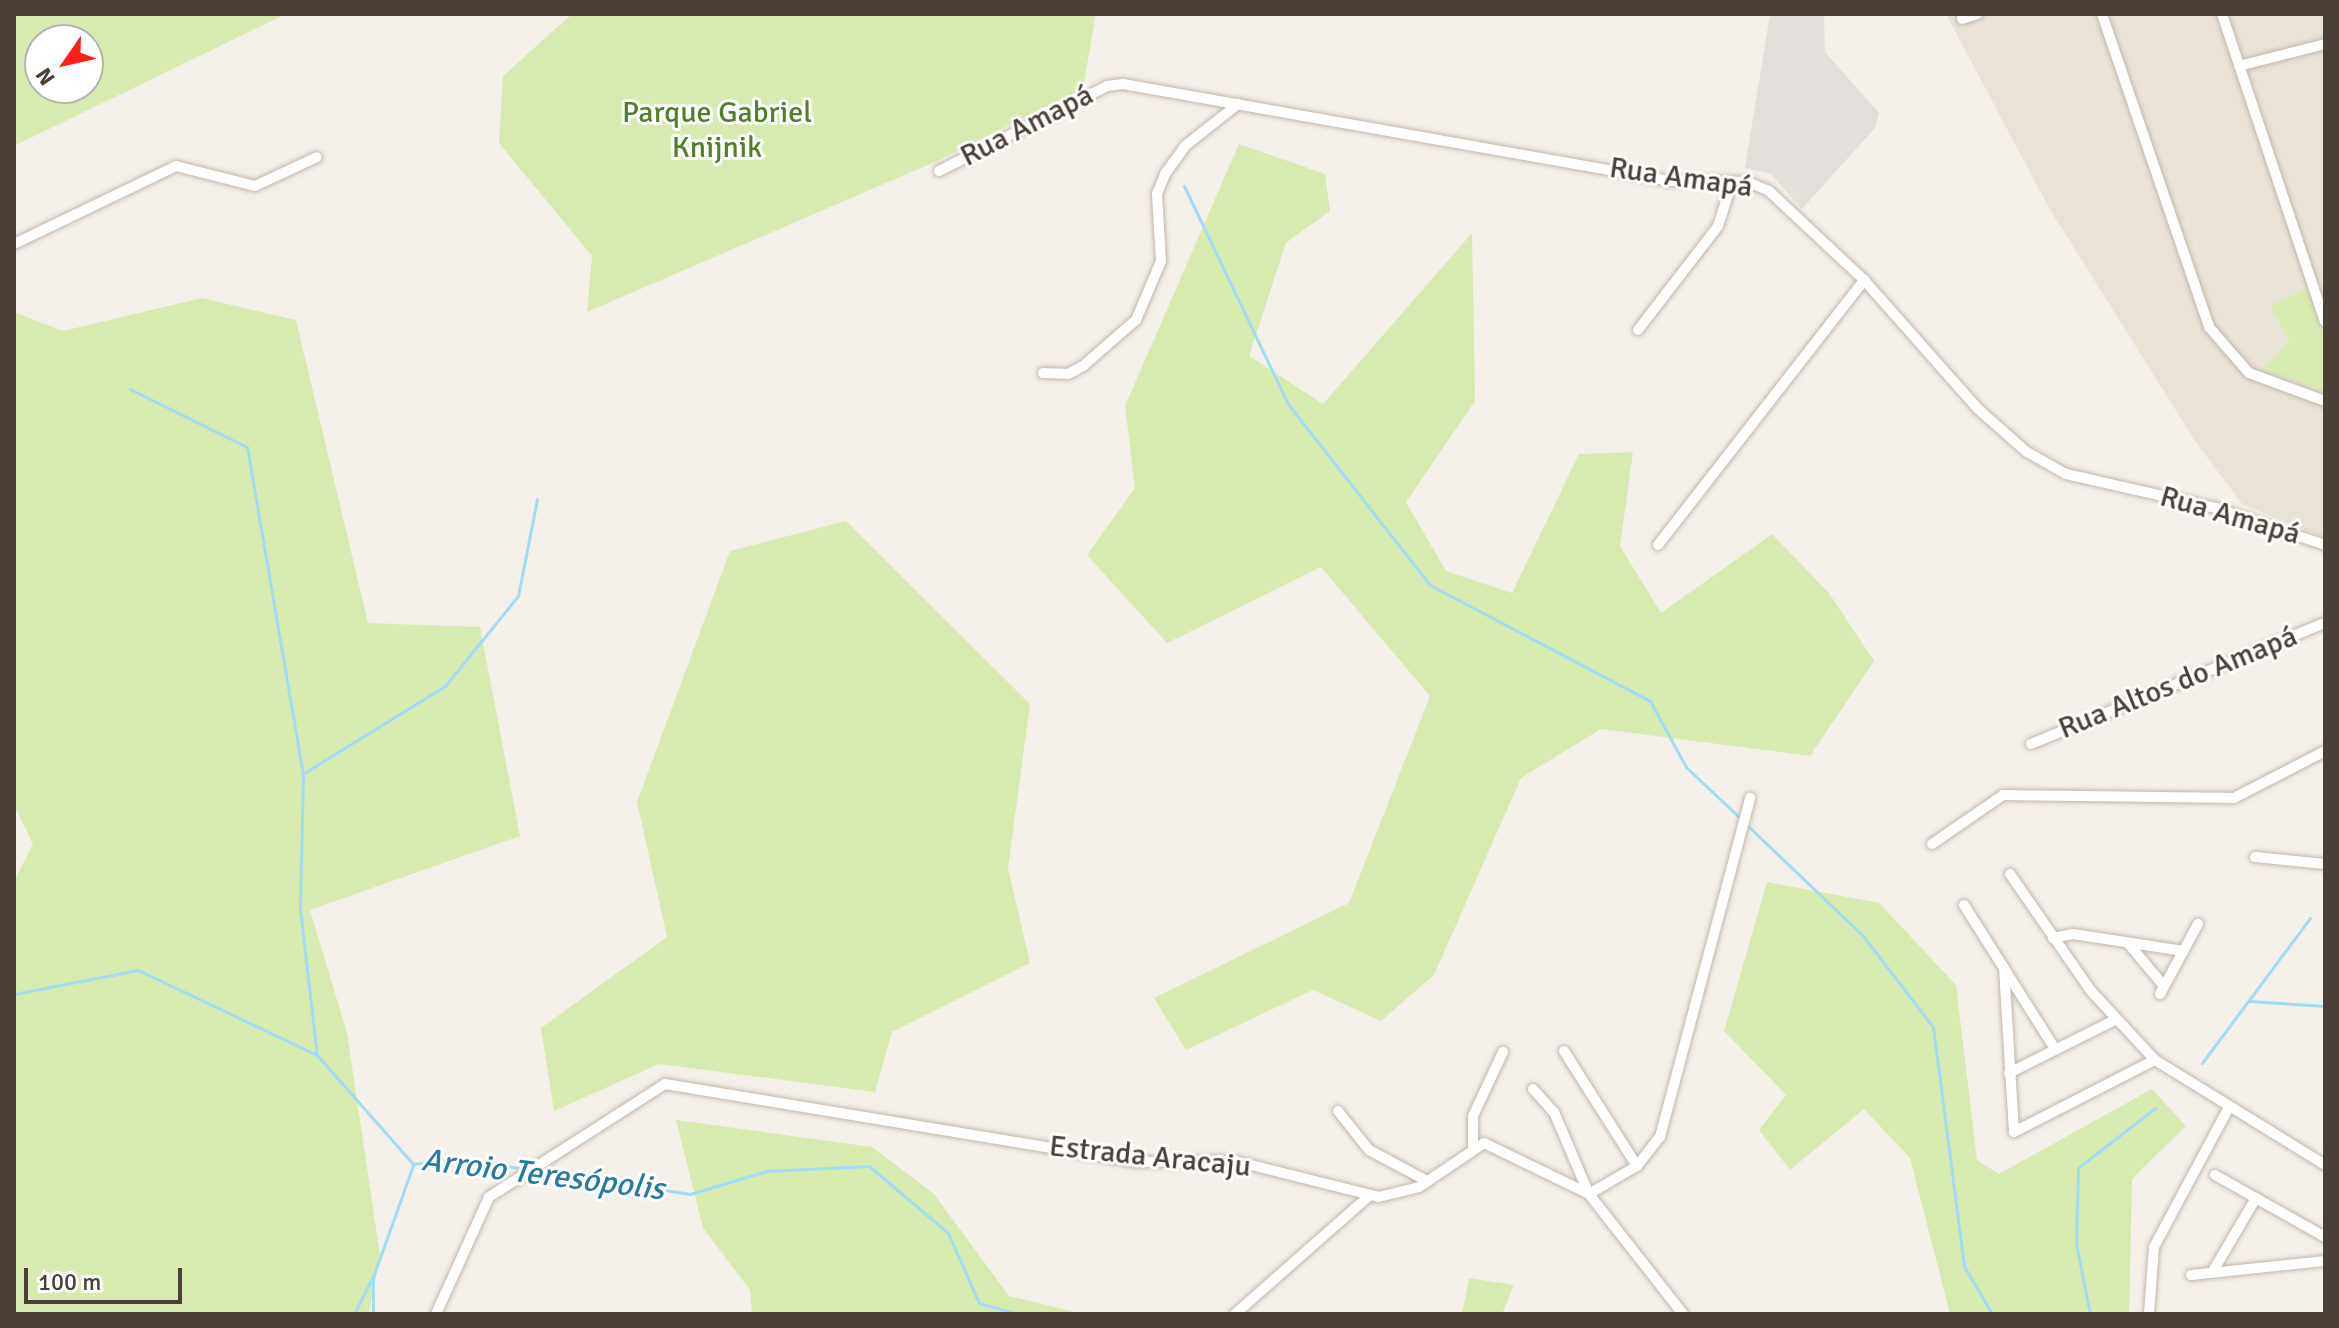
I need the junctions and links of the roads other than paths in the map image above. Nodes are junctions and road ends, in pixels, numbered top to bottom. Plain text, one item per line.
1 (1977, 14) edge
2 (2102, 14) edge
3 (2222, 14) edge
4 (1962, 19) dead end
5 (2325, 44) edge
6 (2239, 66) junction
7 (1238, 104) junction
8 (317, 157) dead end
9 (939, 171) dead end
10 (1732, 182) junction
11 (14, 244) edge
12 (1864, 280) junction
13 (2325, 321) edge
14 (1638, 330) dead end
15 (1043, 373) dead end
16 (2325, 401) edge
17 (1658, 545) dead end
18 (2325, 545) edge
19 (2325, 623) edge
20 (2031, 744) dead end
21 (2325, 751) edge
22 (1750, 798) dead end
23 (1932, 844) dead end
24 (2255, 857) dead end
25 (2325, 864) edge
26 (2010, 874) dead end
27 (1964, 905) dead end
28 (2198, 924) dead end
29 (2053, 938) junction
30 (2128, 943) junction
31 (2184, 951) junction
32 (2004, 968) junction
33 (2115, 1020) junction
34 (2055, 1049) junction
35 (1564, 1051) dead end
36 (1503, 1052) dead end
37 (2155, 1060) junction
38 (2009, 1073) junction
39 (1533, 1089) dead end
40 (2228, 1109) junction
41 (1338, 1111) dead end
42 (1473, 1146) junction
43 (2325, 1165) edge
44 (1637, 1166) junction
45 (2215, 1175) dead end
46 (1427, 1181) junction
47 (1589, 1194) junction
48 (1370, 1195) junction
49 (2256, 1198) junction
50 (2325, 1237) edge
51 (2325, 1261) edge
52 (2213, 1271) junction
53 (2191, 1275) dead end
54 (436, 1314) edge
55 (1235, 1314) edge
56 (1683, 1314) edge
57 (2149, 1314) edge

1 - 4 street
2 - 16 street
3 - 6 street
5 - 6 street
6 - 13 street
7 - 9 street, Rua Amapá
7 - 10 street, Rua Amapá
7 - 15 street
8 - 11 street
10 - 12 street, Rua Amapá
10 - 14 street
12 - 17 street
12 - 18 street, Rua Amapá
19 - 20 street, Rua Altos do Amapá
21 - 23 street
22 - 44 street
24 - 25 street
26 - 29 street
27 - 32 street
28 - 31 street
29 - 30 street
29 - 33 street
30 - 31 street
30 - 31 street
32 - 34 street
32 - 38 street
33 - 34 street
33 - 37 street
34 - 38 street
35 - 44 street
36 - 42 street
37 - 38 street
37 - 40 street
39 - 47 street
40 - 43 street
40 - 57 street
41 - 46 street
42 - 46 street, Estrada Aracaju
42 - 47 street
44 - 47 street
45 - 49 street
46 - 48 street, Estrada Aracaju
47 - 56 street
48 - 54 street, Estrada Aracaju
48 - 55 street
49 - 50 street
49 - 52 street
51 - 52 street
52 - 53 street

